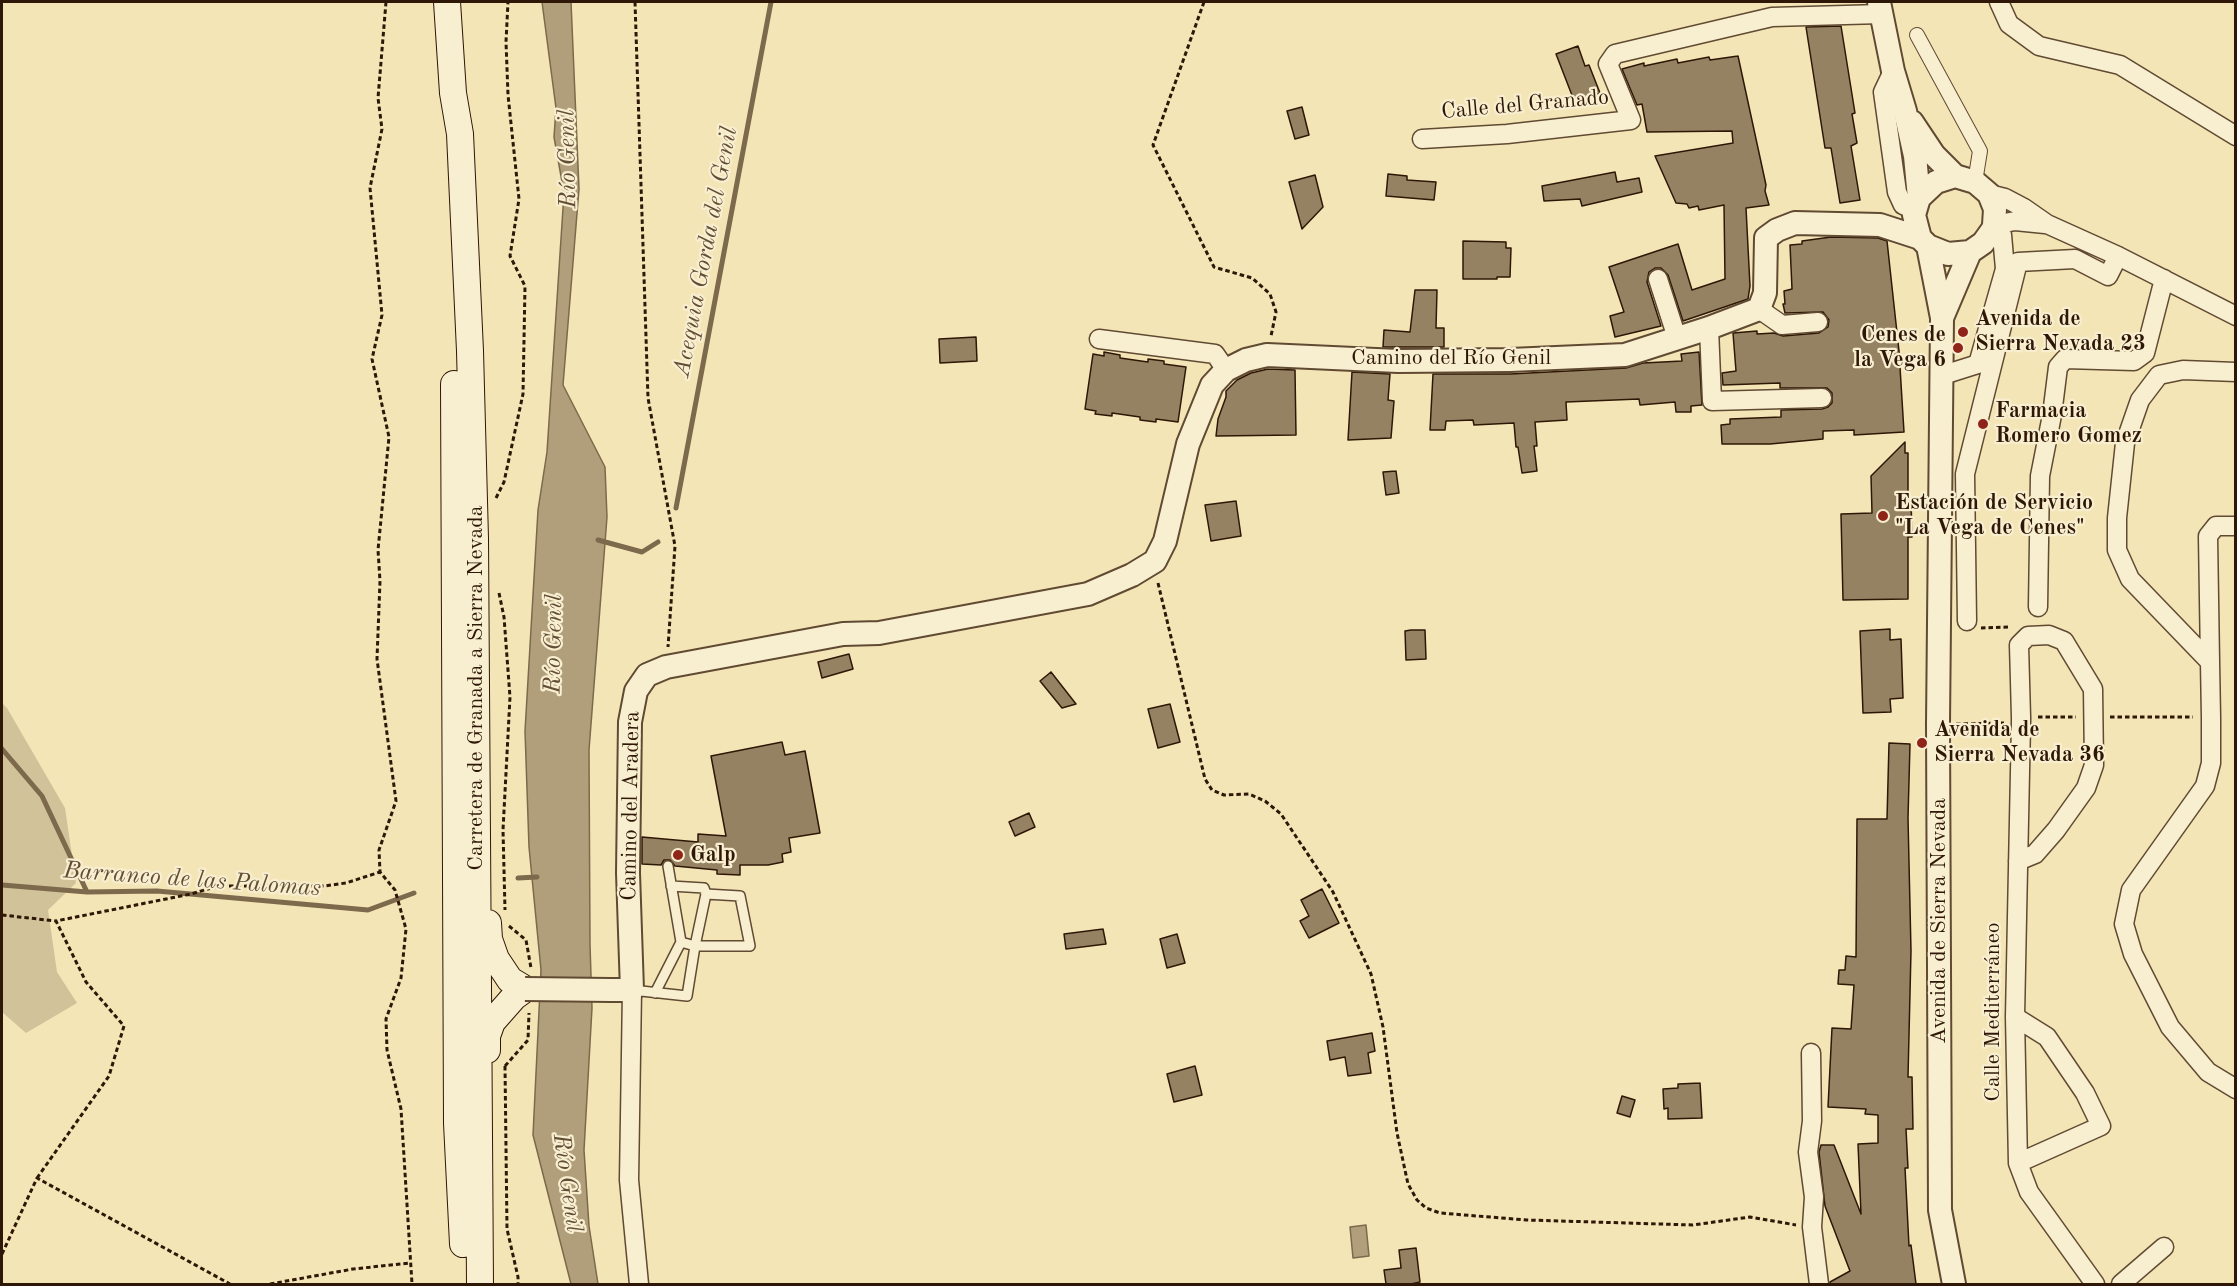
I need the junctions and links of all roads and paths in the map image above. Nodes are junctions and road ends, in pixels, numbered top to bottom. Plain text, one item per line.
1 (386, 2) edge
2 (447, 2) edge
3 (508, 2) edge
4 (635, 2) edge
5 (1204, 2) edge
6 (1776, 2) edge
7 (1999, 2) edge
8 (1880, 8) edge
9 (1792, 16) junction
10 (1917, 35) dead end
11 (1893, 71) junction
12 (453, 93) junction
13 (1905, 111) junction
14 (2235, 136) edge
15 (1422, 139) dead end
16 (1973, 184) junction
17 (1916, 207) junction
18 (2047, 224) junction
19 (1880, 225) junction
20 (1994, 227) junction
21 (1924, 242) junction
22 (1970, 252) junction
23 (2118, 256) junction
24 (1658, 279) dead end
25 (2164, 279) junction
26 (1759, 309) junction
27 (2235, 316) edge
28 (1941, 318) junction
29 (1818, 322) dead end
30 (1709, 328) junction
31 (1677, 338) junction
32 (1099, 339) dead end
33 (1267, 356) junction
34 (1226, 370) junction
35 (2235, 372) edge
36 (1940, 376) junction
37 (1822, 398) dead end
38 (495, 499) dead end
39 (2235, 526) edge
40 (1155, 561) junction
41 (497, 583) dead end
42 (2038, 608) dead end
43 (1974, 624) joint
44 (2014, 627) dead end
45 (2210, 662) junction
46 (666, 667) junction
47 (2094, 717) junction
48 (2211, 718) junction
49 (2021, 720) junction
50 (1938, 724) junction
51 (454, 772) junction
52 (2018, 861) junction
53 (668, 866) dead end
54 (380, 872) junction
55 (477, 884) junction
56 (671, 886) junction
57 (706, 894) junction
58 (505, 911) dead end
59 (2, 915) edge
60 (56, 921) junction
61 (505, 922) dead end
62 (681, 942) junction
63 (695, 946) junction
64 (477, 987) junction
65 (522, 989) junction
66 (621, 990) junction
67 (655, 993) junction
68 (2016, 1017) junction
69 (1811, 1053) dead end
70 (2235, 1089) edge
71 (457, 1123) junction
72 (2018, 1163) junction
73 (479, 1166) junction
74 (37, 1178) junction
75 (1812, 1227) junction
76 (2164, 1247) dead end
77 (2, 1254) edge
78 (410, 1263) junction
79 (230, 1284) edge
80 (270, 1284) edge
81 (412, 1284) edge
82 (465, 1284) edge
83 (480, 1284) edge
84 (518, 1284) edge
85 (639, 1284) edge
86 (1819, 1284) edge
87 (1954, 1284) edge
88 (2095, 1284) edge
89 (2121, 1284) edge

1 - 54 path
2 - 12 main road, Carretera de Granada a Sierra Nevada
3 - 38 path
4 - 46 path
5 - 33 path
6 - 9 street
7 - 14 street
8 - 9 street, Calle del Granado
8 - 11 street
9 - 15 street, Calle del Granado
10 - 16 street
11 - 13 street
11 - 17 street
12 - 51 main road, Carretera de Granada a Sierra Nevada
12 - 55 main road, Carretera de Granada a Sierra Nevada
13 - 16 street
13 - 17 street
16 - 17 street
16 - 18 street
16 - 20 street
17 - 19 street
17 - 21 street
18 - 20 street
18 - 23 street
19 - 21 street
19 - 26 street
20 - 22 street
20 - 36 street
21 - 22 street
21 - 28 street, Avenida de Sierra Nevada
22 - 28 street, Avenida de Sierra Nevada
23 - 25 street
23 - 43 street
24 - 31 street
25 - 27 street
25 - 42 street
26 - 29 street
26 - 30 street, Camino del Río Genil
28 - 36 street, Avenida de Sierra Nevada
30 - 31 street, Camino del Río Genil
30 - 37 street
31 - 33 street, Camino del Río Genil
32 - 34 street
33 - 34 street, Camino del Río Genil
34 - 40 street
35 - 45 street
36 - 50 street, Avenida de Sierra Nevada
39 - 45 street
40 - 46 street, Camino del Aradera
40 - 75 path
41 - 58 path
43 - 44 path
45 - 48 street
46 - 66 street, Camino del Aradera
47 - 48 path
47 - 49 path
47 - 49 street, Calle Mediterráneo
47 - 52 street, Calle Mediterráneo
48 - 70 street
49 - 50 path
49 - 52 street, Calle Mediterráneo
50 - 87 street, Avenida de Sierra Nevada
51 - 64 main road
51 - 71 main road, Carretera de Granada a Sierra Nevada
52 - 68 street, Calle Mediterráneo
53 - 56 lane
54 - 60 path
54 - 78 path
55 - 64 main road, Carretera de Granada a Sierra Nevada
55 - 65 main road
56 - 57 lane
56 - 62 lane
57 - 63 lane
57 - 63 lane
59 - 60 path
60 - 74 path
61 - 65 path
62 - 63 lane
62 - 67 lane
63 - 67 lane
64 - 65 main road
64 - 71 main road
64 - 73 main road, Carretera de Granada a Sierra Nevada
65 - 66 street, bridge
65 - 73 main road
65 - 84 path
66 - 67 lane
66 - 85 street, Camino del Aradera
68 - 72 street, Calle Mediterráneo
68 - 72 street
69 - 75 street
71 - 82 main road, Carretera de Granada a Sierra Nevada
72 - 88 street, Calle Mediterráneo
73 - 83 main road, Carretera de Granada a Sierra Nevada
74 - 77 path
74 - 79 path
75 - 86 street
76 - 89 street
78 - 80 path
78 - 81 path

